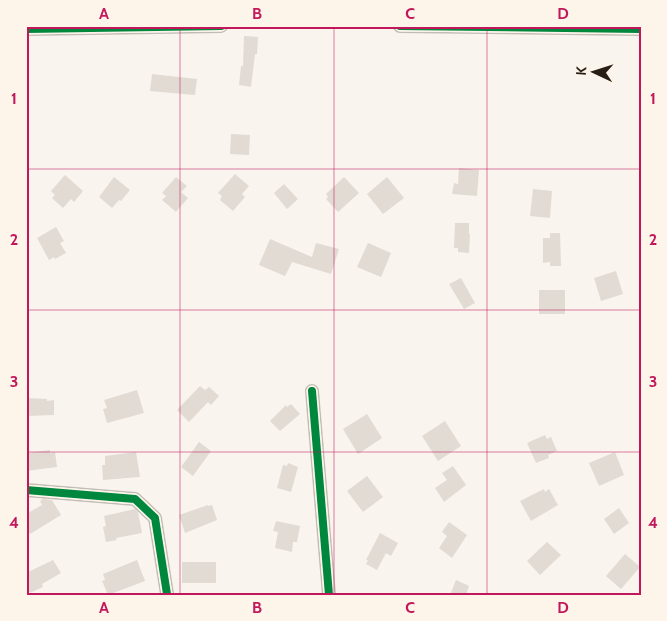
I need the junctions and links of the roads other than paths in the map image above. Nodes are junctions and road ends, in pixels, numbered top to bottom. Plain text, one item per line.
1 (221, 26) edge
2 (400, 26) edge
3 (531, 27) edge
4 (26, 29) edge
5 (641, 29) edge
6 (312, 391) dead end
7 (26, 490) edge
8 (167, 594) edge
9 (329, 595) edge

1 - 4 street
2 - 3 street
3 - 5 street
6 - 9 street
7 - 8 street

